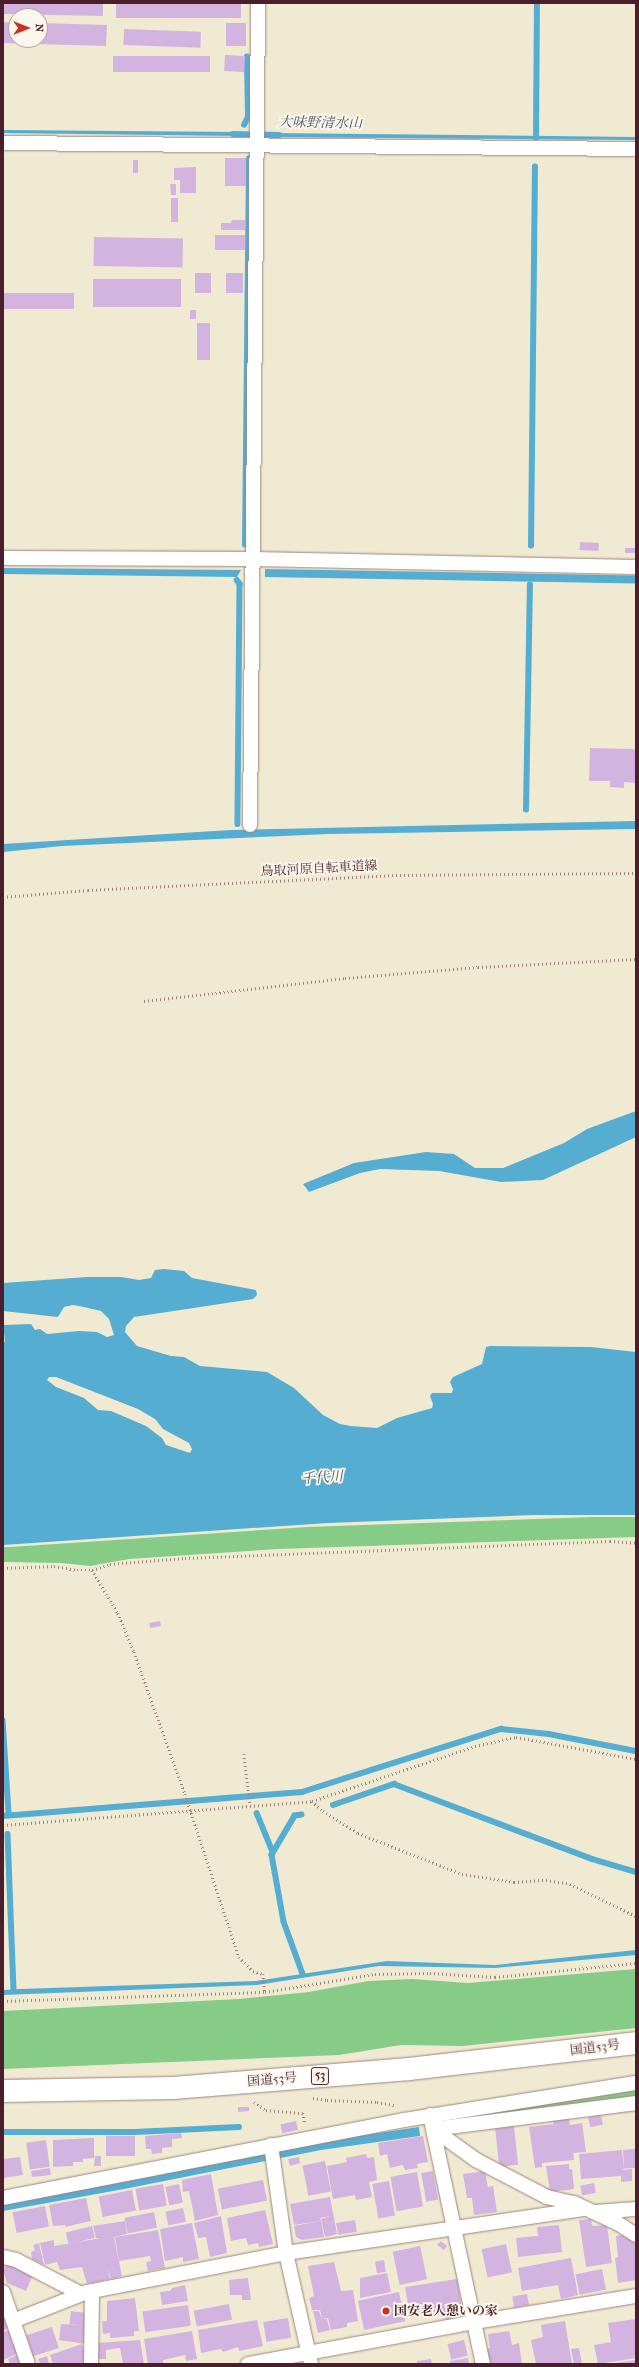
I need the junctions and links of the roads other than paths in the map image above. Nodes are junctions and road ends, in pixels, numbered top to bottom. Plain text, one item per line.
1 (258, 3) edge
2 (3, 143) edge
3 (257, 147) junction
4 (636, 149) edge
5 (3, 558) edge
6 (254, 559) junction
7 (636, 567) edge
8 (250, 825) dead end
9 (636, 2043) edge
10 (636, 2083) edge
11 (3, 2091) edge
12 (636, 2103) edge
13 (430, 2115) junction
14 (433, 2129) junction
15 (271, 2144) junction
16 (3, 2198) edge
17 (636, 2209) edge
18 (589, 2210) junction
19 (454, 2226) junction
20 (636, 2235) edge
21 (286, 2253) junction
22 (3, 2257) edge
23 (3, 2292) edge
24 (86, 2293) junction
25 (636, 2296) edge
26 (13, 2321) junction
27 (475, 2322) junction
28 (310, 2358) edge
29 (28, 2364) edge
30 (91, 2364) edge
31 (248, 2364) edge
32 (483, 2364) edge

1 - 3 street
2 - 3 street
3 - 4 street
3 - 6 street
5 - 6 street
6 - 7 street
6 - 8 street
9 - 11 highway, 国道53号 / 53
10 - 13 street
12 - 14 street
13 - 14 street
13 - 15 street
14 - 18 street
14 - 19 street
15 - 16 street
15 - 21 street
17 - 18 street
18 - 19 street
18 - 20 street
19 - 21 street
19 - 27 street
21 - 24 street
21 - 28 street
22 - 24 street
23 - 26 street
24 - 26 street
24 - 30 street
25 - 27 street
26 - 29 street
27 - 28 street
27 - 32 street
28 - 31 street

